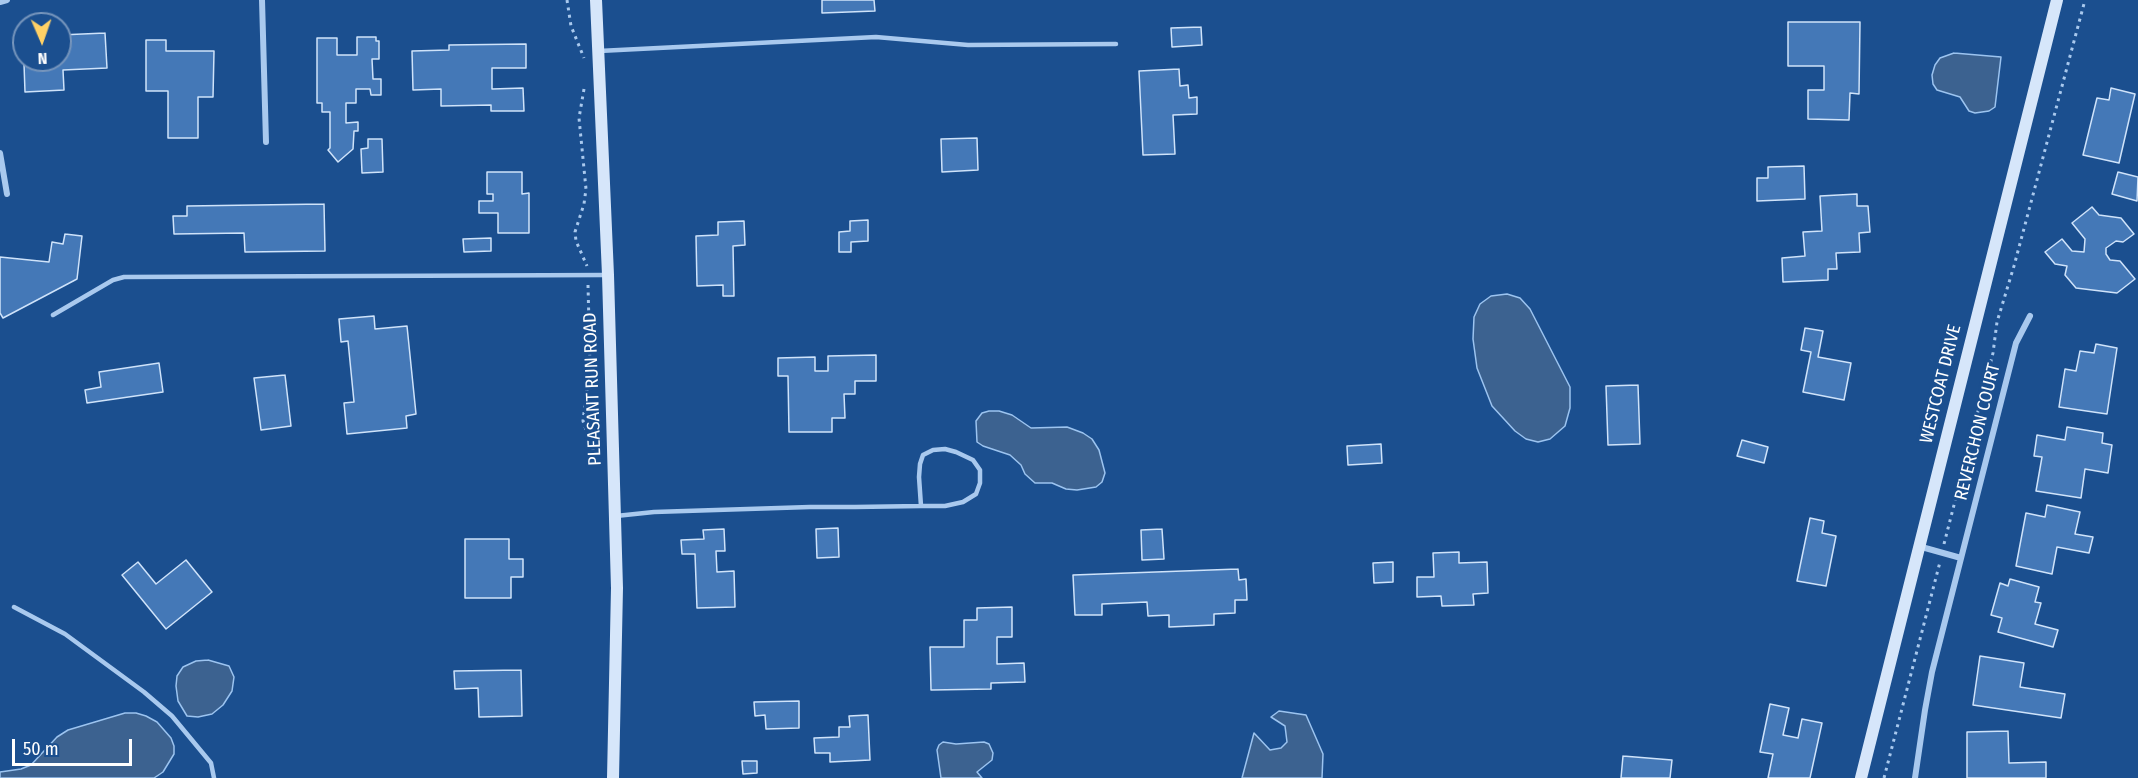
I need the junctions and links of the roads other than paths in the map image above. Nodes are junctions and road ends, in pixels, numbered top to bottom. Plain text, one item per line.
1 (8, 0) edge
2 (262, 0) edge
3 (596, 0) edge
4 (2057, 0) edge
5 (0, 2) edge
6 (1116, 44) dead end
7 (599, 51) junction
8 (266, 142) dead end
9 (0, 153) edge
10 (7, 194) dead end
11 (608, 275) junction
12 (53, 315) dead end
13 (2030, 315) dead end
14 (921, 506) junction
15 (615, 516) junction
16 (1918, 546) junction
17 (1961, 558) junction
18 (14, 607) dead end
19 (214, 778) edge
20 (613, 778) edge
21 (1861, 778) edge
22 (1915, 778) edge

1 - 5 street
2 - 8 street
3 - 7 main road, PLEASANT RUN ROAD
4 - 16 main road, WESTCOAT DRIVE
6 - 7 lane
7 - 11 main road, PLEASANT RUN ROAD
9 - 10 street
11 - 12 lane
11 - 15 main road, PLEASANT RUN ROAD
13 - 17 street, REVERCHON COURT
14 - 14 lane
14 - 15 lane
15 - 20 main road, PLEASANT RUN ROAD
16 - 17 street
16 - 21 main road, WESTCOAT DRIVE
17 - 22 street, REVERCHON COURT
18 - 19 lane

